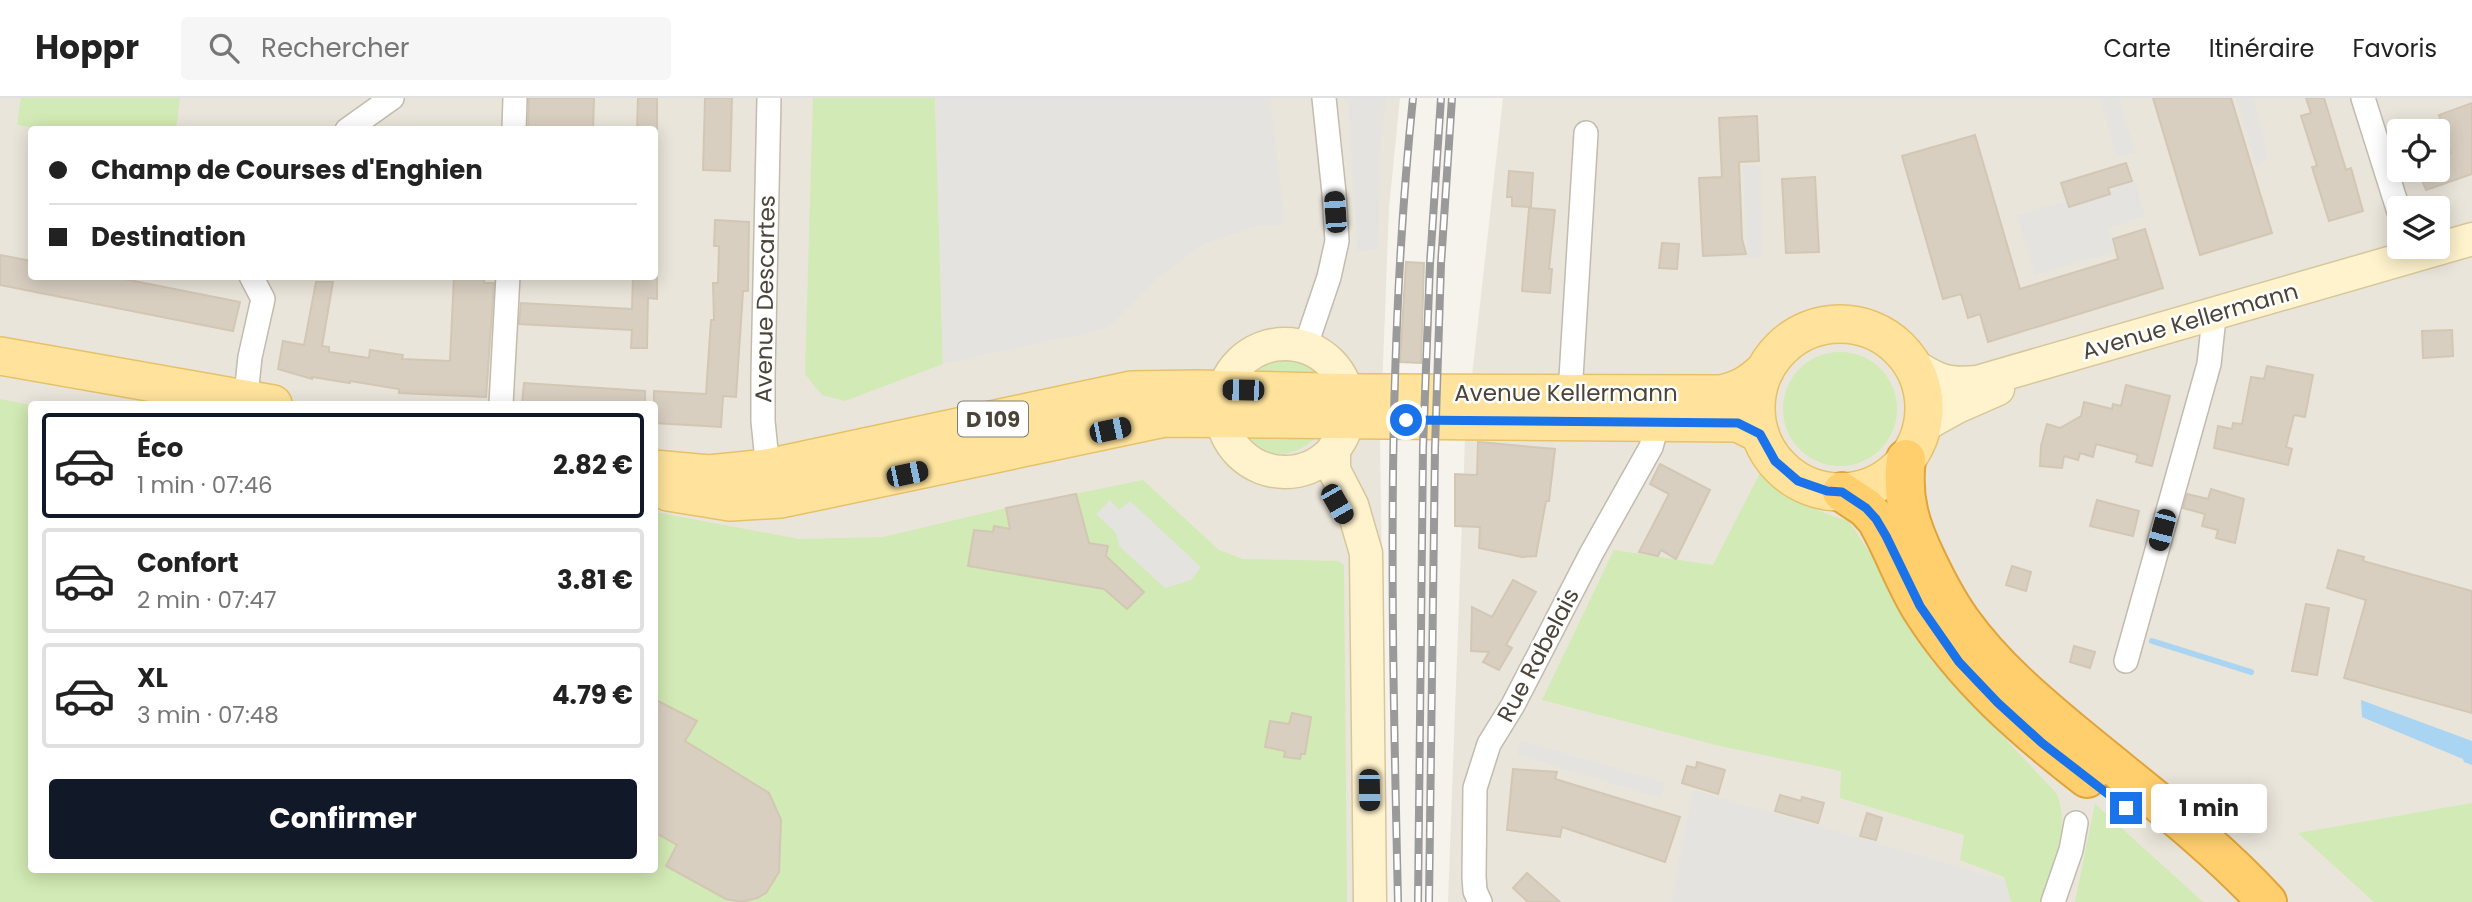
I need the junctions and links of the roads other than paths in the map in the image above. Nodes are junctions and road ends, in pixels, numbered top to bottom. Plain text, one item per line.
1 (393, 98) edge
2 (515, 98) edge
3 (769, 98) edge
4 (1324, 98) edge
5 (2363, 98) edge
6 (353, 126) edge
7 (514, 126) edge
8 (1586, 133) dead end
9 (2394, 196) edge
10 (2472, 239) edge
11 (2450, 244) edge
12 (2472, 251) edge
13 (2390, 259) edge
14 (253, 280) edge
15 (508, 280) edge
16 (2212, 321) junction
17 (1306, 348) junction
18 (0, 356) edge
19 (1910, 363) junction
20 (0, 370) edge
21 (1765, 370) junction
22 (1570, 394) junction
23 (172, 401) edge
24 (248, 401) edge
25 (254, 401) edge
26 (501, 401) edge
27 (1222, 405) junction
28 (1343, 420) junction
29 (1658, 422) junction
30 (1760, 434) junction
31 (1914, 443) junction
32 (658, 469) edge
33 (1298, 470) junction
34 (769, 484) junction
35 (658, 491) edge
36 (1842, 492) junction
37 (1366, 553) junction
38 (2126, 662) dead end
39 (2076, 823) dead end
40 (1370, 902) edge
41 (1480, 902) edge
42 (2053, 902) edge
43 (2231, 902) edge
44 (2267, 902) edge

1 - 6 street
2 - 7 street
3 - 34 street, Avenue Descartes
4 - 17 street
5 - 9 street
8 - 22 street
10 - 11 street, Avenue Kellermann
12 - 16 street, Avenue Kellermann
13 - 16 street, Avenue Kellermann
14 - 25 street
15 - 26 street
16 - 19 street, Avenue Kellermann
16 - 31 street, Avenue Kellermann
16 - 38 street
17 - 27 street
17 - 28 street
18 - 24 main road
19 - 21 main road
19 - 31 main road
20 - 23 main road
21 - 22 main road, Avenue Kellermann / D 109
21 - 30 main road
22 - 28 main road, Avenue Kellermann / D 109
27 - 28 main road, Avenue Kellermann / D 109
27 - 33 street
27 - 34 main road, Avenue Kellermann / D 109
28 - 29 main road, Avenue Kellermann / D 109
28 - 33 street
28 - 37 street
29 - 30 main road, Avenue Kellermann / D 109
29 - 41 street, Rue Rabelais
30 - 36 main road
31 - 36 main road
31 - 44 highway
32 - 34 main road, Avenue Kellermann / D 109
33 - 37 street
34 - 35 main road, Avenue Kellermann / D 109
36 - 43 highway
37 - 40 street
39 - 42 street

